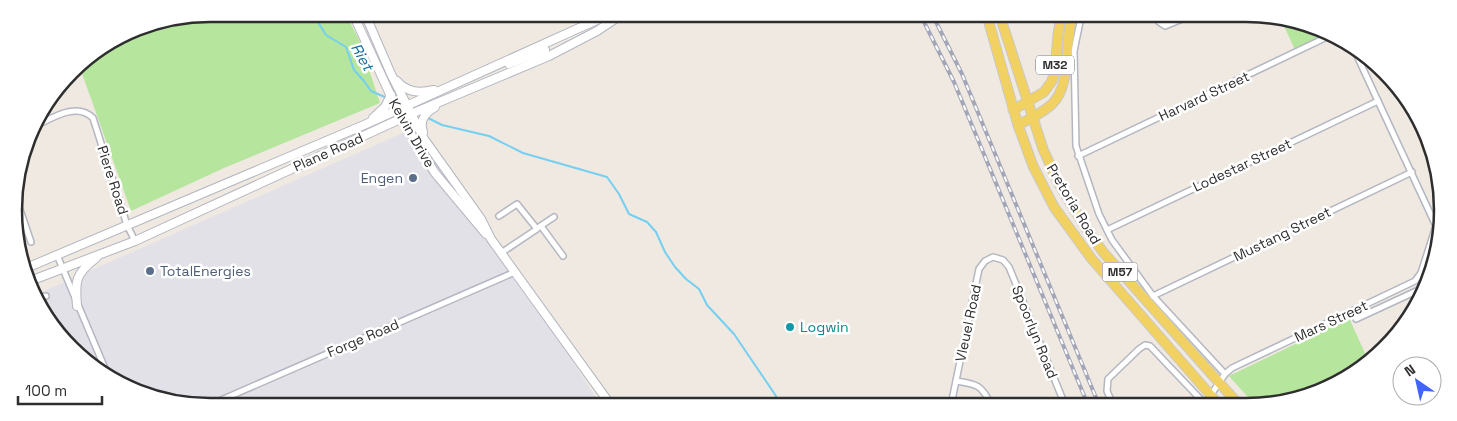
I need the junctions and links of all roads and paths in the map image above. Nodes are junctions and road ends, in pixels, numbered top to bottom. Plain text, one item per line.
1 (357, 22) edge
2 (368, 22) edge
3 (592, 22) edge
4 (611, 22) edge
5 (988, 22) edge
6 (1002, 22) edge
7 (1061, 22) edge
8 (1071, 22) edge
9 (1080, 22) edge
10 (1159, 22) edge
11 (1174, 22) edge
12 (1323, 39) edge
13 (546, 50) dead end
14 (1359, 59) edge
15 (486, 71) junction
16 (391, 74) junction
17 (450, 87) junction
18 (1023, 88) junction
19 (1044, 92) junction
20 (391, 95) junction
21 (445, 100) junction
22 (1378, 101) junction
23 (1028, 102) junction
24 (407, 106) junction
25 (397, 110) junction
26 (1013, 110) junction
27 (411, 114) junction
28 (1032, 117) junction
29 (401, 118) junction
30 (45, 122) edge
31 (1018, 124) junction
32 (364, 125) junction
33 (424, 139) junction
34 (1078, 156) junction
35 (1412, 172) junction
36 (499, 216) dead end
37 (554, 217) dead end
38 (23, 218) edge
39 (1434, 218) edge
40 (127, 225) junction
41 (539, 228) junction
42 (1107, 230) junction
43 (491, 239) junction
44 (135, 241) junction
45 (31, 242) dead end
46 (1432, 244) edge
47 (104, 253) junction
48 (501, 253) junction
49 (57, 255) junction
50 (563, 256) dead end
51 (1003, 260) joint
52 (31, 266) edge
53 (62, 269) junction
54 (515, 272) junction
55 (1421, 273) junction
56 (44, 276) junction
57 (1423, 276) edge
58 (36, 279) edge
59 (37, 281) edge
60 (1416, 291) edge
61 (1153, 296) junction
62 (77, 306) junction
63 (1352, 311) junction
64 (103, 365) edge
65 (1222, 378) junction
66 (956, 381) junction
67 (1211, 395) junction
68 (226, 398) edge
69 (606, 398) edge
70 (952, 398) edge
71 (987, 398) edge
72 (1062, 398) edge
73 (1110, 398) edge
74 (1198, 398) edge
75 (1209, 398) edge
76 (1213, 398) edge
77 (1235, 398) edge

1 - 20 main road, Kelvin Drive
2 - 16 main road, Kelvin Drive
3 - 15 main road, Plane Road
4 - 21 main road, Plane Road
5 - 26 main road, Pretoria Road / M57
6 - 18 main road, Pretoria Road / M57
7 - 19 main road, M32
8 - 28 main road, M32
9 - 34 street
10 - 11 street
12 - 34 street, Harvard Street
13 - 15 main road
14 - 22 street
15 - 17 main road, Plane Road
16 - 17 main road
16 - 24 main road, Kelvin Drive
17 - 24 main road, Plane Road
18 - 19 main road
18 - 23 main road, Pretoria Road / M57
19 - 23 main road, M32
20 - 25 main road, Kelvin Drive
20 - 32 main road
21 - 27 main road, Plane Road
21 - 33 main road
22 - 35 street
22 - 42 street, Lodestar Street
23 - 26 main road, M32
23 - 28 main road, Pretoria Road / M57
24 - 25 main road, Plane Road
24 - 27 main road, Kelvin Drive
25 - 29 main road, Kelvin Drive
25 - 32 main road, Plane Road
26 - 31 main road, Pretoria Road / M57
27 - 29 main road, Plane Road
27 - 33 main road, Kelvin Drive
28 - 31 main road, M32
28 - 65 main road, Pretoria Road / M57
29 - 43 main road, Kelvin Drive
29 - 44 main road, Plane Road
30 - 40 street, Piere Road
31 - 67 main road, Pretoria Road / M57
32 - 40 main road, Plane Road
33 - 43 main road, Kelvin Drive
34 - 42 street
35 - 39 street
35 - 61 street, Mustang Street
36 - 41 street
37 - 41 street
38 - 45 street
40 - 44 street, Piere Road
40 - 49 main road, Plane Road
41 - 48 street
41 - 50 street
42 - 61 street
43 - 48 main road, Kelvin Drive
44 - 47 main road, Plane Road
46 - 55 street
47 - 53 main road, Plane Road
47 - 62 main road
48 - 54 main road, Kelvin Drive
49 - 52 main road, Plane Road
49 - 53 street
51 - 66 street, Vleuel Road
51 - 72 street, Spoorlyn Road
53 - 56 main road, Plane Road
53 - 62 street
54 - 68 street, Forge Road
54 - 69 main road, Kelvin Drive
55 - 57 street
55 - 63 street, Mars Street
56 - 58 main road, Plane Road
56 - 59 main road
60 - 63 street
61 - 65 street
62 - 64 street
63 - 65 street, Mars Street
65 - 67 street, Mars Street
65 - 77 main road, Pretoria Road / M57
66 - 70 street, Vleuel Road
66 - 71 street
67 - 75 street, Mars Street
67 - 76 main road, Pretoria Road / M57
73 - 74 street

